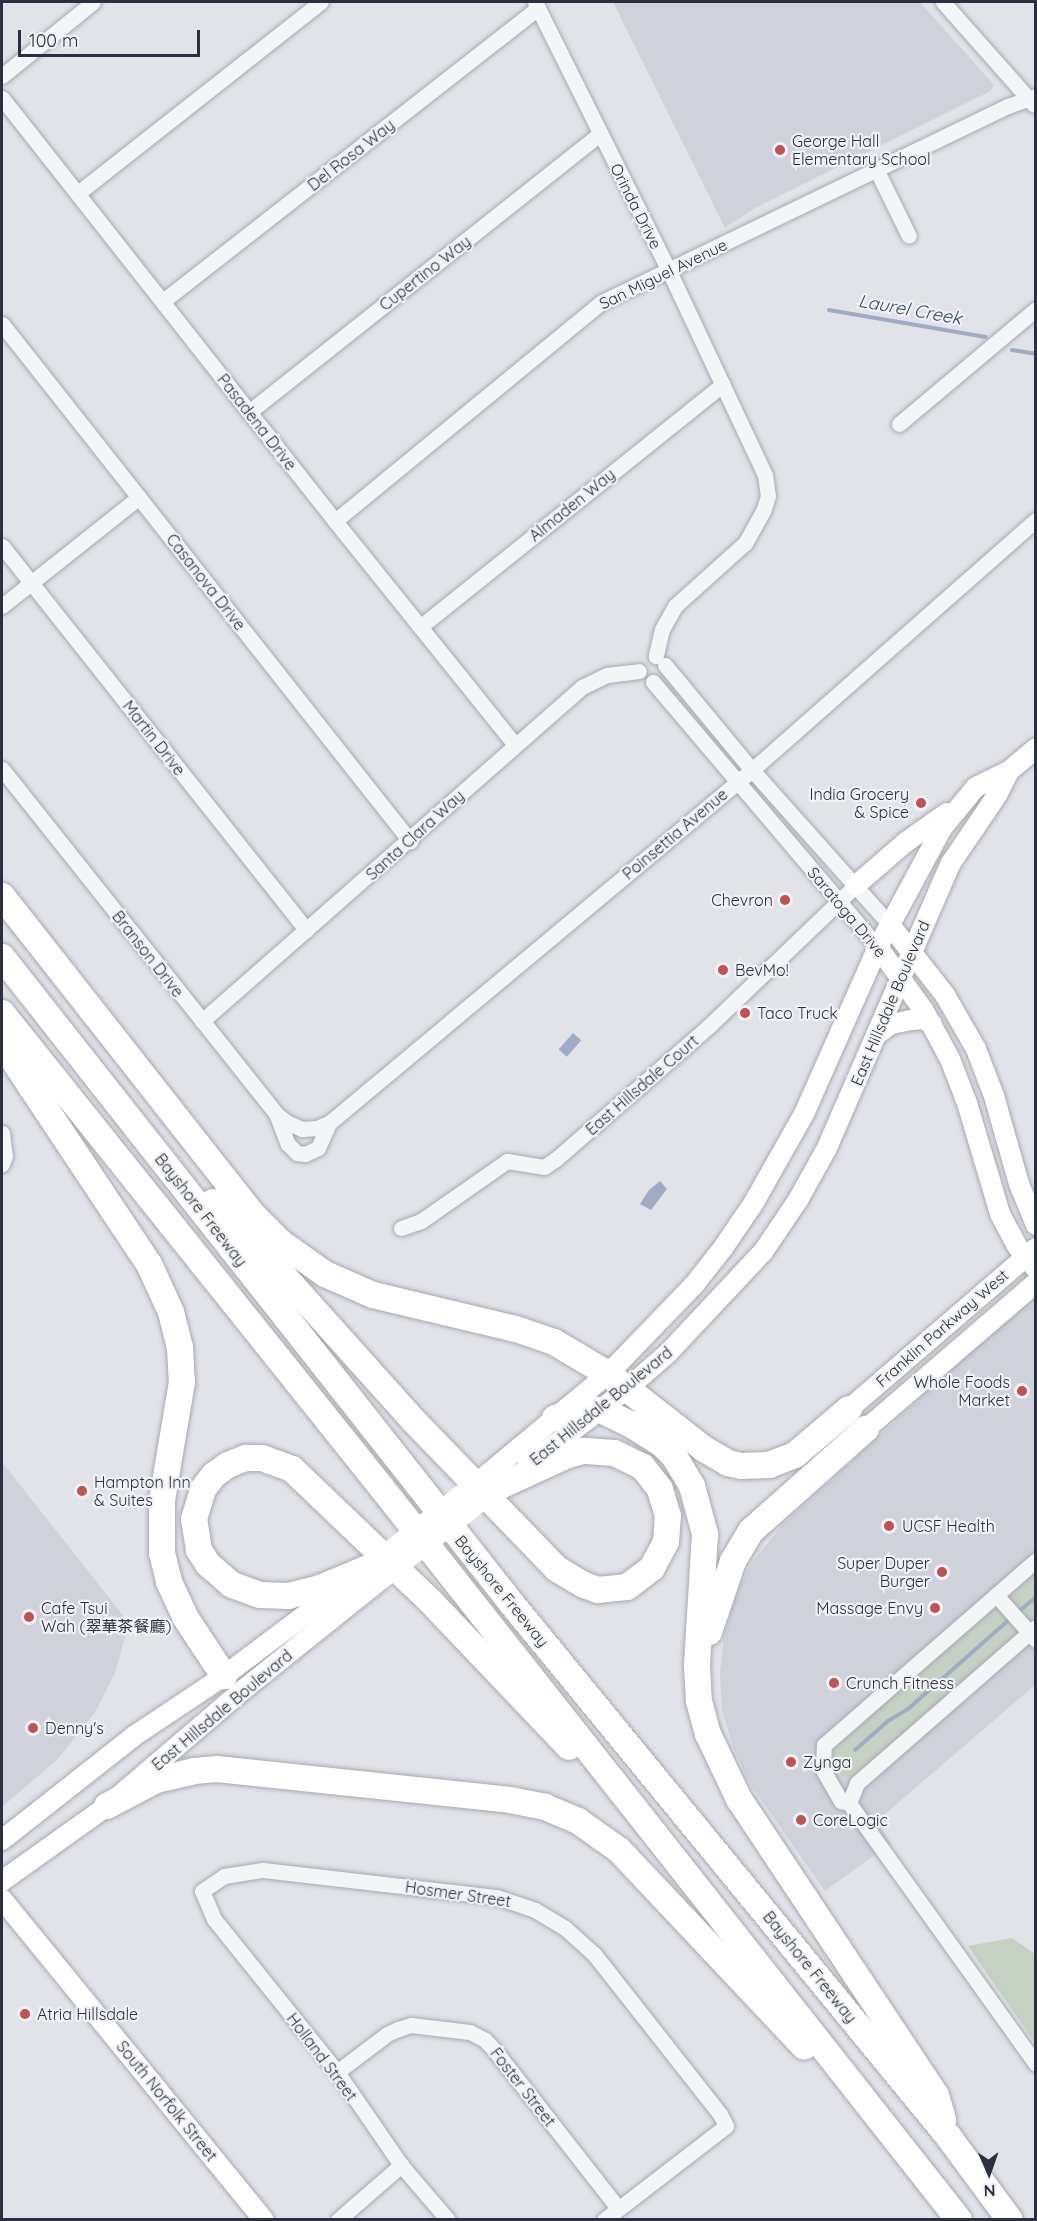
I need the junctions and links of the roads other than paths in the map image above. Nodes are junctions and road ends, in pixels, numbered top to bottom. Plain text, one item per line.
1 (93, 2) edge
2 (321, 2) edge
3 (943, 2) edge
4 (536, 5) edge
5 (2, 76) edge
6 (2, 98) edge
7 (1033, 100) edge
8 (600, 134) junction
9 (877, 171) junction
10 (78, 193) junction
11 (909, 236) dead end
12 (669, 271) junction
13 (163, 301) junction
14 (1035, 309) edge
15 (2, 324) edge
16 (723, 384) junction
17 (249, 412) junction
18 (899, 424) dead end
19 (139, 497) junction
20 (1035, 520) edge
21 (335, 521) junction
22 (2, 546) edge
23 (31, 584) junction
24 (2, 606) edge
25 (420, 627) junction
26 (660, 661) junction
27 (639, 671) junction
28 (653, 682) junction
29 (515, 745) junction
30 (1035, 748) edge
31 (2, 769) edge
32 (752, 770) junction
33 (1009, 771) junction
34 (738, 782) junction
35 (959, 805) junction
36 (410, 841) junction
37 (855, 886) junction
38 (2, 896) edge
39 (839, 902) junction
40 (890, 925) junction
41 (306, 930) junction
42 (878, 947) junction
43 (911, 951) junction
44 (2, 957) edge
45 (901, 976) junction
46 (2, 1013) edge
47 (202, 1021) junction
48 (932, 1023) junction
49 (2, 1035) edge
50 (876, 1035) junction
51 (276, 1114) junction
52 (329, 1124) junction
53 (138, 1129) junction
54 (302, 1129) joint
55 (2, 1133) edge
56 (2, 1164) edge
57 (1035, 1225) edge
58 (401, 1228) dead end
59 (1032, 1258) edge
60 (1035, 1283) edge
61 (618, 1381) junction
62 (849, 1409) joint
63 (601, 1410) junction
64 (555, 1418) junction
65 (866, 1429) joint
66 (495, 1479) junction
67 (1035, 1560) edge
68 (374, 1574) junction
69 (1001, 1601) junction
70 (1031, 1631) edge
71 (231, 1685) junction
72 (715, 1751) junction
73 (823, 1770) junction
74 (857, 1782) junction
75 (849, 1803) junction
76 (107, 1806) junction
77 (651, 1828) junction
78 (2, 1840) edge
79 (2, 1881) edge
80 (202, 1891) joint
81 (2, 1899) edge
82 (1035, 2064) edge
83 (337, 2072) junction
84 (948, 2136) junction
85 (401, 2165) junction
86 (921, 2171) junction
87 (618, 2208) junction
88 (264, 2220) edge
89 (338, 2220) edge
90 (448, 2220) edge
91 (604, 2220) edge
92 (959, 2220) edge
93 (1011, 2220) edge

1 - 5 street
2 - 10 street
3 - 7 street
4 - 8 street, Orinda Drive
4 - 13 street, Del Rosa Way
6 - 10 street, Pasadena Drive
7 - 9 street, San Miguel Avenue
8 - 12 street, Orinda Drive
8 - 17 street, Cupertino Way
9 - 11 street
9 - 12 street, San Miguel Avenue
10 - 13 street, Pasadena Drive
12 - 16 street, Orinda Drive
12 - 21 street, San Miguel Avenue
13 - 17 street, Pasadena Drive
14 - 18 street
15 - 19 street, Casanova Drive
16 - 25 street, Almaden Way
16 - 26 street, Orinda Drive
17 - 21 street, Pasadena Drive
19 - 23 street
19 - 36 street, Casanova Drive
20 - 32 street, Poinsettia Avenue
21 - 25 street, Pasadena Drive
22 - 23 street, Martin Drive
23 - 24 street
23 - 41 street, Martin Drive
25 - 29 street, Pasadena Drive
26 - 27 street
26 - 28 street
26 - 32 street, Saratoga Drive
27 - 28 street
27 - 29 street, Santa Clara Way
28 - 34 street, Saratoga Drive
29 - 36 street, Santa Clara Way
30 - 33 main road, East Hillsdale Boulevard
31 - 47 street, Branson Drive
32 - 34 street, Poinsettia Avenue
32 - 37 street, Saratoga Drive
33 - 35 main road, East Hillsdale Boulevard
33 - 43 main road, East Hillsdale Boulevard
34 - 39 street, Saratoga Drive
34 - 52 street, Poinsettia Avenue
35 - 37 main road
35 - 40 main road, East Hillsdale Boulevard
36 - 41 street, Santa Clara Way
37 - 39 street, East Hillsdale Court
37 - 40 street, Saratoga Drive
38 - 61 highway
39 - 42 street, Saratoga Drive
39 - 58 street, East Hillsdale Court
40 - 42 main road, East Hillsdale Boulevard
40 - 43 main road, Saratoga Drive
41 - 47 street, Santa Clara Way
42 - 45 main road, Saratoga Drive
42 - 61 main road, East Hillsdale Boulevard
43 - 45 main road, East Hillsdale Boulevard
43 - 57 main road, Saratoga Drive
44 - 53 highway, Bayshore Freeway
45 - 48 main road, Saratoga Drive
45 - 50 main road, East Hillsdale Boulevard
46 - 77 highway, Bayshore Freeway
47 - 51 street, Branson Drive
48 - 50 main road
48 - 59 main road, Saratoga Drive
49 - 71 highway
50 - 61 main road, East Hillsdale Boulevard
51 - 52 street
51 - 54 street, Branson Drive
52 - 54 street, Poinsettia Avenue
53 - 66 highway
53 - 84 highway, Bayshore Freeway
55 - 56 street
59 - 62 main road, Franklin Parkway West
60 - 65 main road, Franklin Parkway West
61 - 62 highway
61 - 63 main road, East Hillsdale Boulevard
61 - 64 main road, East Hillsdale Boulevard
63 - 64 highway
63 - 66 main road, East Hillsdale Boulevard
63 - 72 highway
64 - 66 main road, East Hillsdale Boulevard
65 - 72 highway
66 - 68 main road, East Hillsdale Boulevard, bridge
67 - 69 street
68 - 71 main road, East Hillsdale Boulevard
68 - 77 highway
69 - 70 street
69 - 73 street
70 - 74 street
71 - 76 main road, East Hillsdale Boulevard
71 - 78 main road, East Hillsdale Boulevard
72 - 84 highway
73 - 74 street
73 - 75 street
74 - 75 street
75 - 82 street
76 - 79 main road, East Hillsdale Boulevard
76 - 86 highway
77 - 86 highway, Bayshore Freeway
80 - 83 street, Holland Street
80 - 87 street, Hosmer Street
81 - 88 main road, South Norfolk Street
83 - 85 street, Holland Street
83 - 87 street, Foster Street
84 - 93 highway, Bayshore Freeway
85 - 89 street
85 - 90 street, Holland Street
86 - 92 highway, Bayshore Freeway
87 - 91 street

